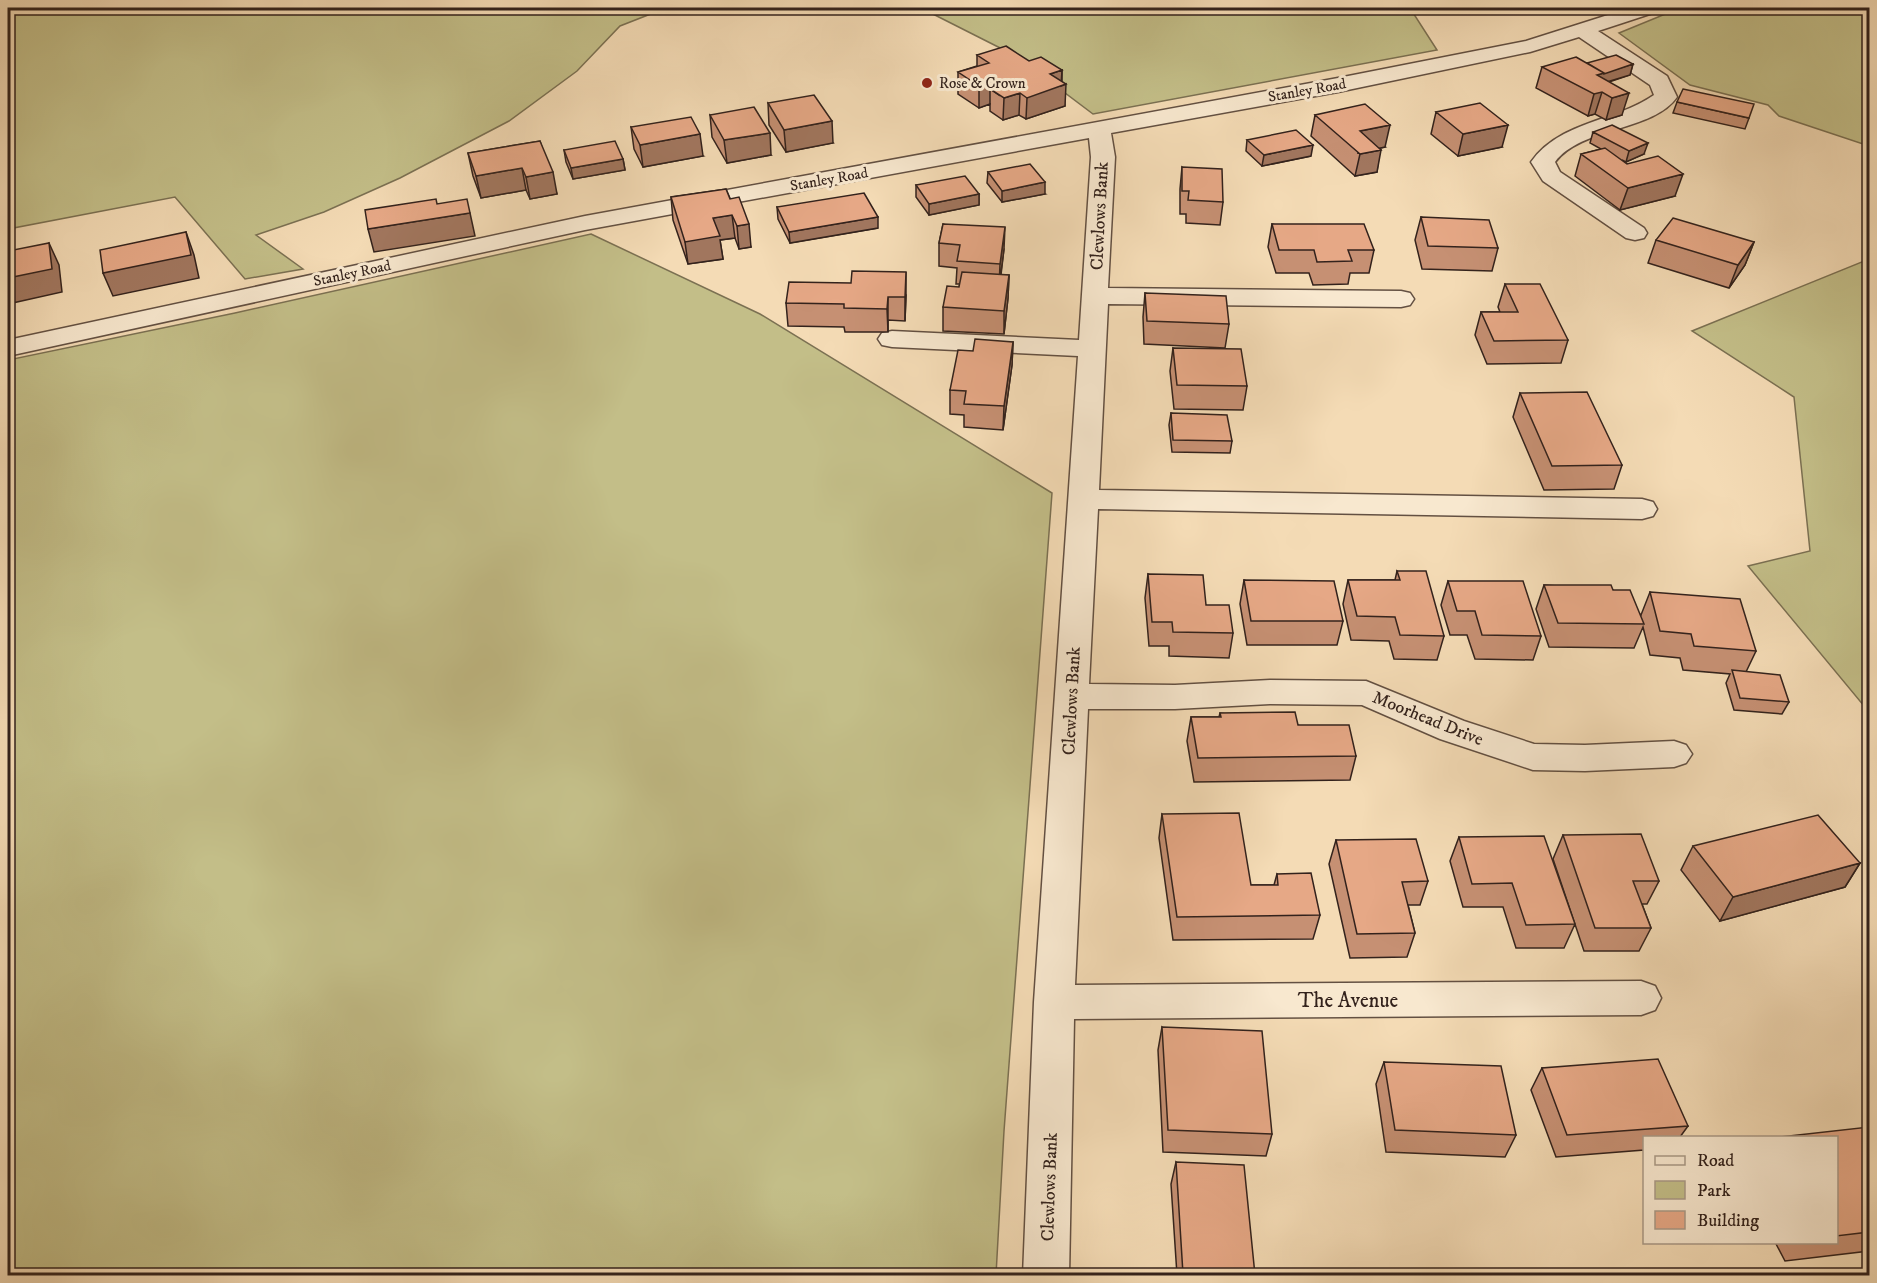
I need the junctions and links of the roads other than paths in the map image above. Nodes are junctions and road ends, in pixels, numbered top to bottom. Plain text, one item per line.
1 (1649, 8) edge
2 (1582, 30) junction
3 (1099, 128) junction
4 (984, 129) dead end
5 (937, 159) junction
6 (1635, 233) dead end
7 (1095, 296) junction
8 (1401, 299) dead end
9 (892, 339) dead end
10 (8, 348) edge
11 (1092, 349) junction
12 (1083, 499) junction
13 (1642, 509) dead end
14 (1071, 696) junction
15 (1674, 754) dead end
16 (1641, 998) dead end
17 (1054, 1002) junction
18 (1046, 1275) edge

1 - 2 street, Stanley Road
2 - 3 street, Stanley Road
2 - 6 street
3 - 5 street, Stanley Road
3 - 7 street, Clewlows Bank
4 - 5 street
5 - 10 street, Stanley Road
7 - 8 street
7 - 11 street, Clewlows Bank
9 - 11 street
11 - 12 street, Clewlows Bank
12 - 13 street
12 - 14 street, Clewlows Bank
14 - 15 street, Moorhead Drive
14 - 17 street, Clewlows Bank
16 - 17 street, The Avenue
17 - 18 street, Clewlows Bank

